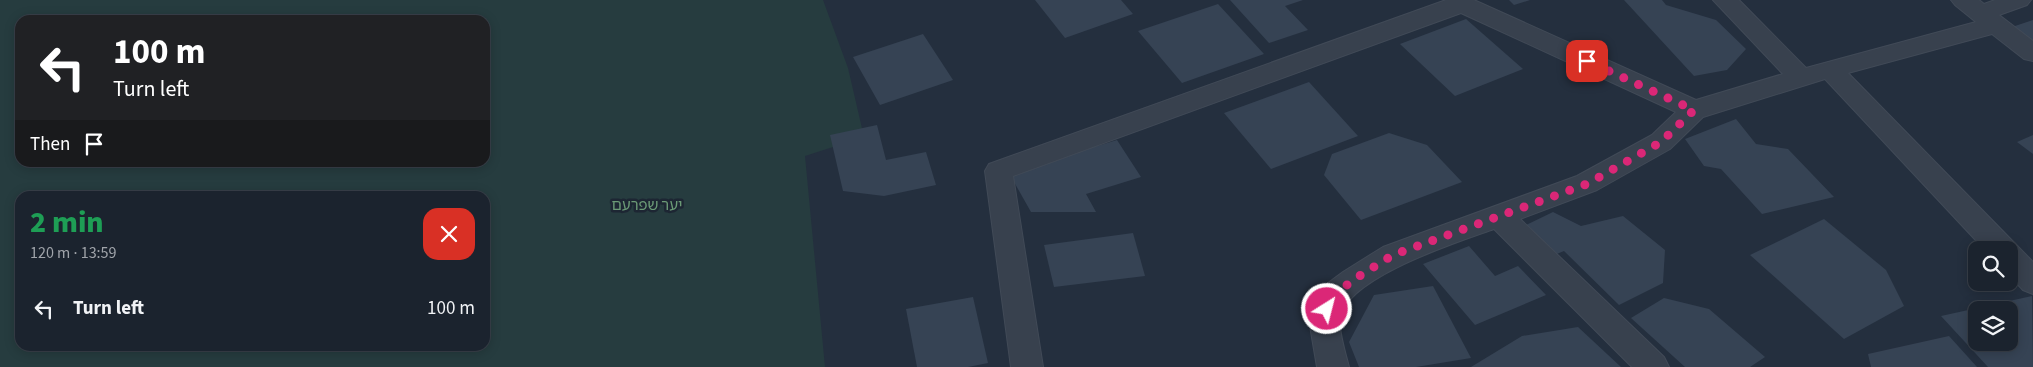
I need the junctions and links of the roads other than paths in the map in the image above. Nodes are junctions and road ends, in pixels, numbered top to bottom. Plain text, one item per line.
1 (1725, 0) edge
2 (2019, 0) edge
3 (1460, 2) edge
4 (1980, 13) edge
5 (2033, 52) edge
6 (1830, 69) junction
7 (1801, 78) junction
8 (1694, 110) junction
9 (1500, 217) junction
10 (1994, 241) edge
11 (2018, 266) edge
12 (2033, 282) edge
13 (1027, 367) edge
14 (1333, 367) edge
15 (1653, 367) edge

1 - 7 street
2 - 4 street
3 - 8 street
3 - 13 street
4 - 5 street
4 - 6 street
6 - 7 street
6 - 10 street
7 - 8 street
8 - 9 street
9 - 14 street
9 - 15 street
11 - 12 street

